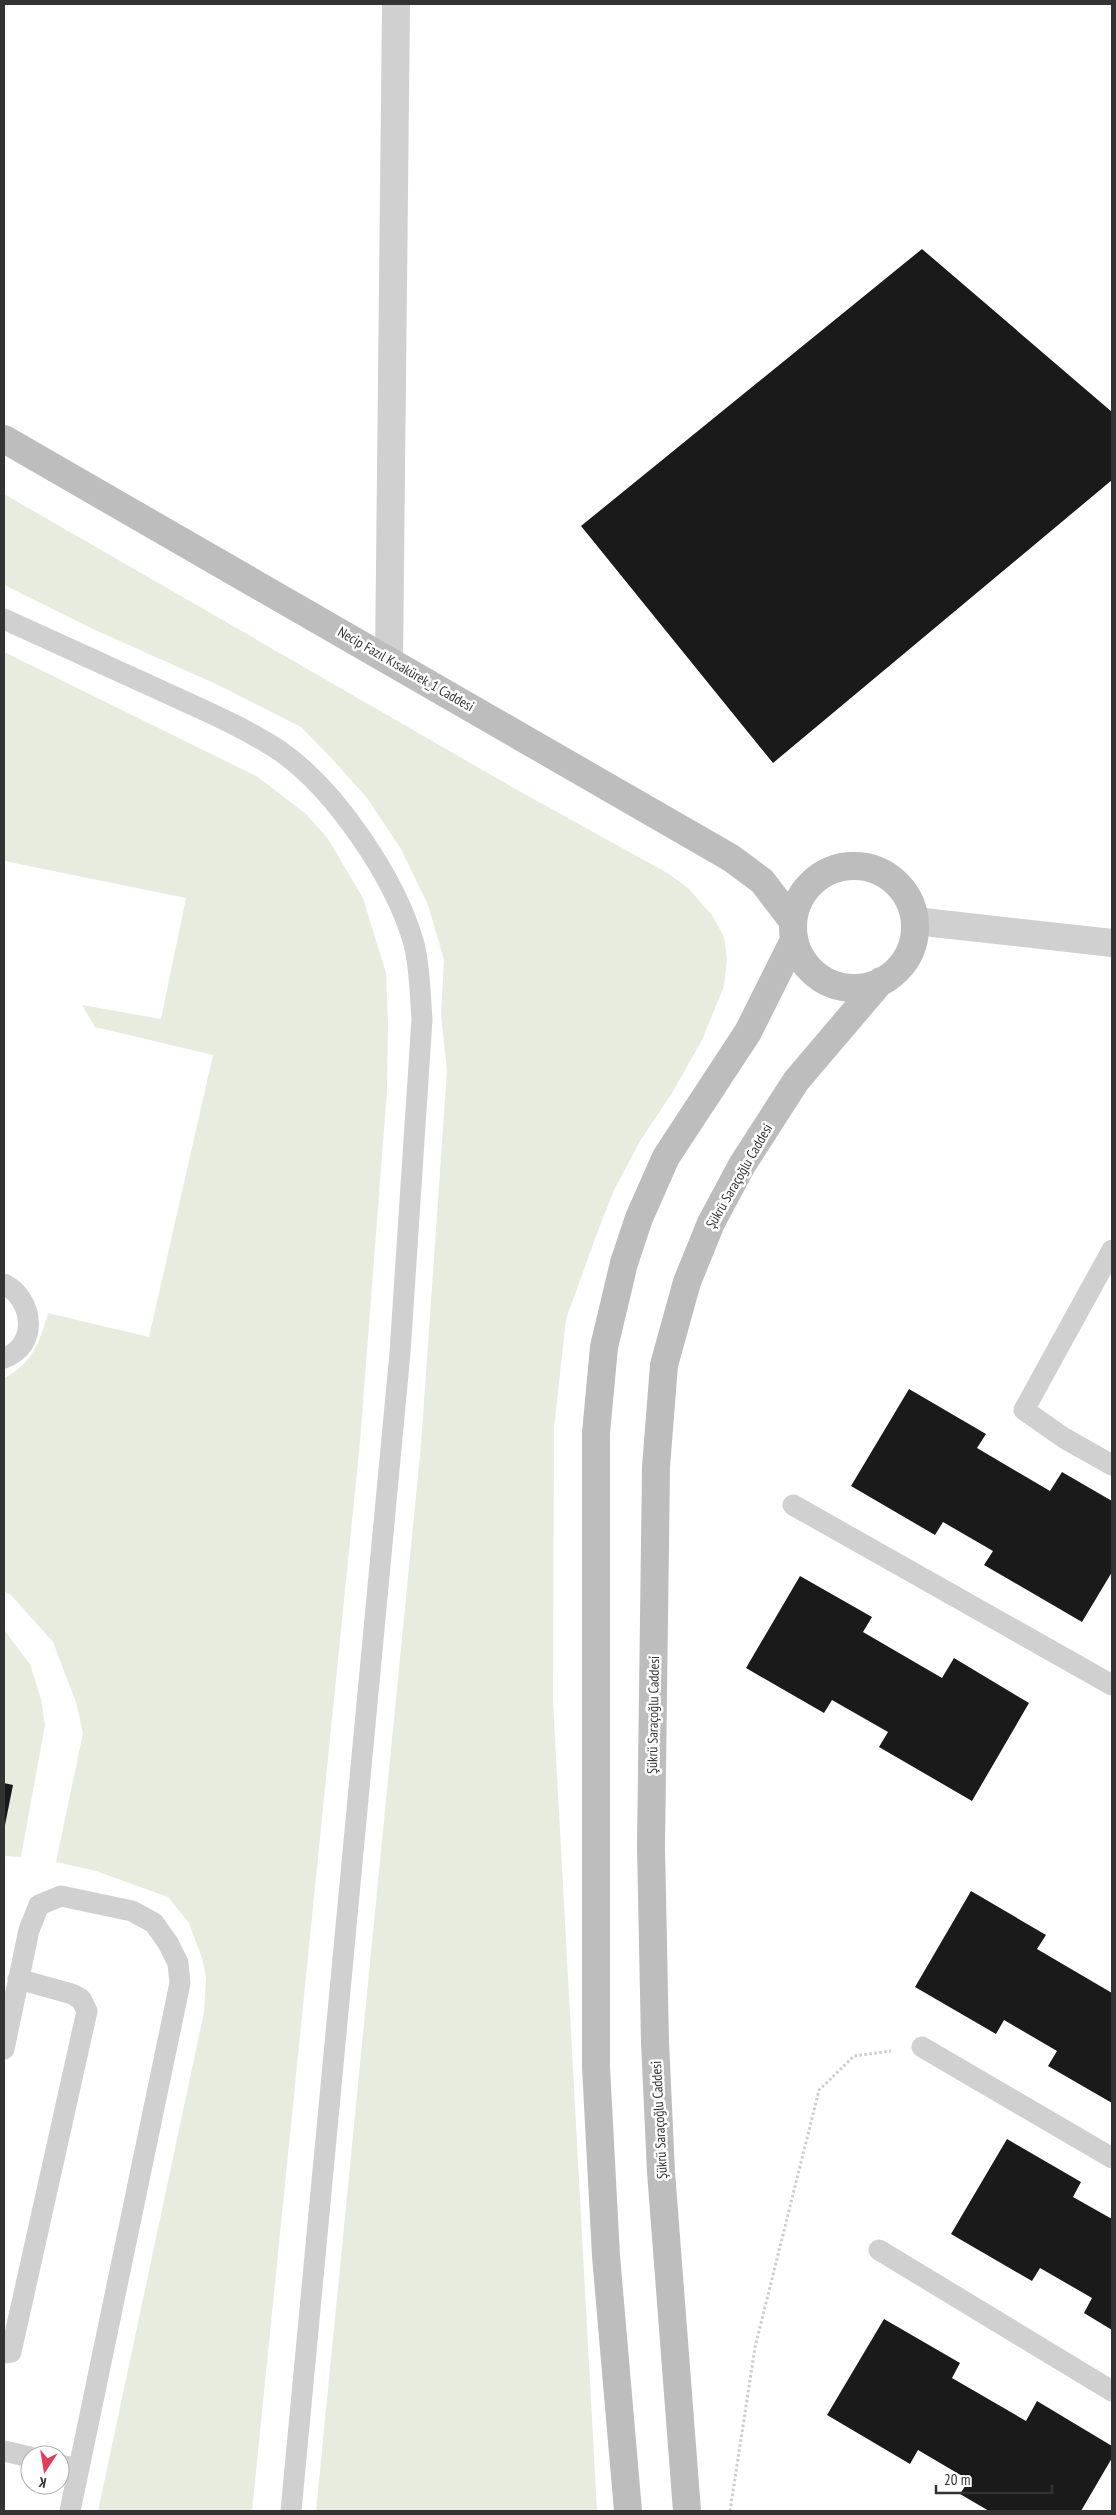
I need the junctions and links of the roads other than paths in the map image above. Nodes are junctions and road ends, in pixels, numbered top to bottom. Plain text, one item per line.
1 (396, 4) edge
2 (4, 439) edge
3 (4, 619) edge
4 (389, 660) junction
5 (915, 921) junction
6 (793, 930) junction
7 (1112, 943) edge
8 (881, 981) junction
9 (1112, 1250) edge
10 (4, 1284) edge
11 (4, 1358) edge
12 (1112, 1465) edge
13 (793, 1505) dead end
14 (1112, 1685) edge
15 (18, 1980) junction
16 (922, 2047) road end
17 (4, 2049) edge
18 (1112, 2158) edge
19 (878, 2250) dead end
20 (4, 2353) edge
21 (1112, 2391) edge
22 (4, 2451) edge
23 (20, 2455) edge
24 (70, 2463) edge
25 (70, 2495) edge
26 (70, 2511) edge
27 (291, 2511) edge
28 (628, 2511) edge
29 (687, 2511) edge

1 - 4 street
2 - 4 street, Necip Fazıl Kısakürek_1 Caddesi
3 - 27 lane
4 - 6 street, Necip Fazıl Kısakürek_1 Caddesi
5 - 6 street, Şükrü Saraçoğlu Caddesi
5 - 7 street
5 - 8 street, Şükrü Saraçoğlu Caddesi
6 - 8 street, Şükrü Saraçoğlu Caddesi
6 - 28 street
8 - 29 street, Şükrü Saraçoğlu Caddesi
9 - 12 lane
10 - 11 lane
13 - 14 lane
15 - 17 lane
15 - 20 lane
15 - 24 lane
16 - 18 lane
19 - 21 lane
22 - 23 lane
25 - 26 lane

